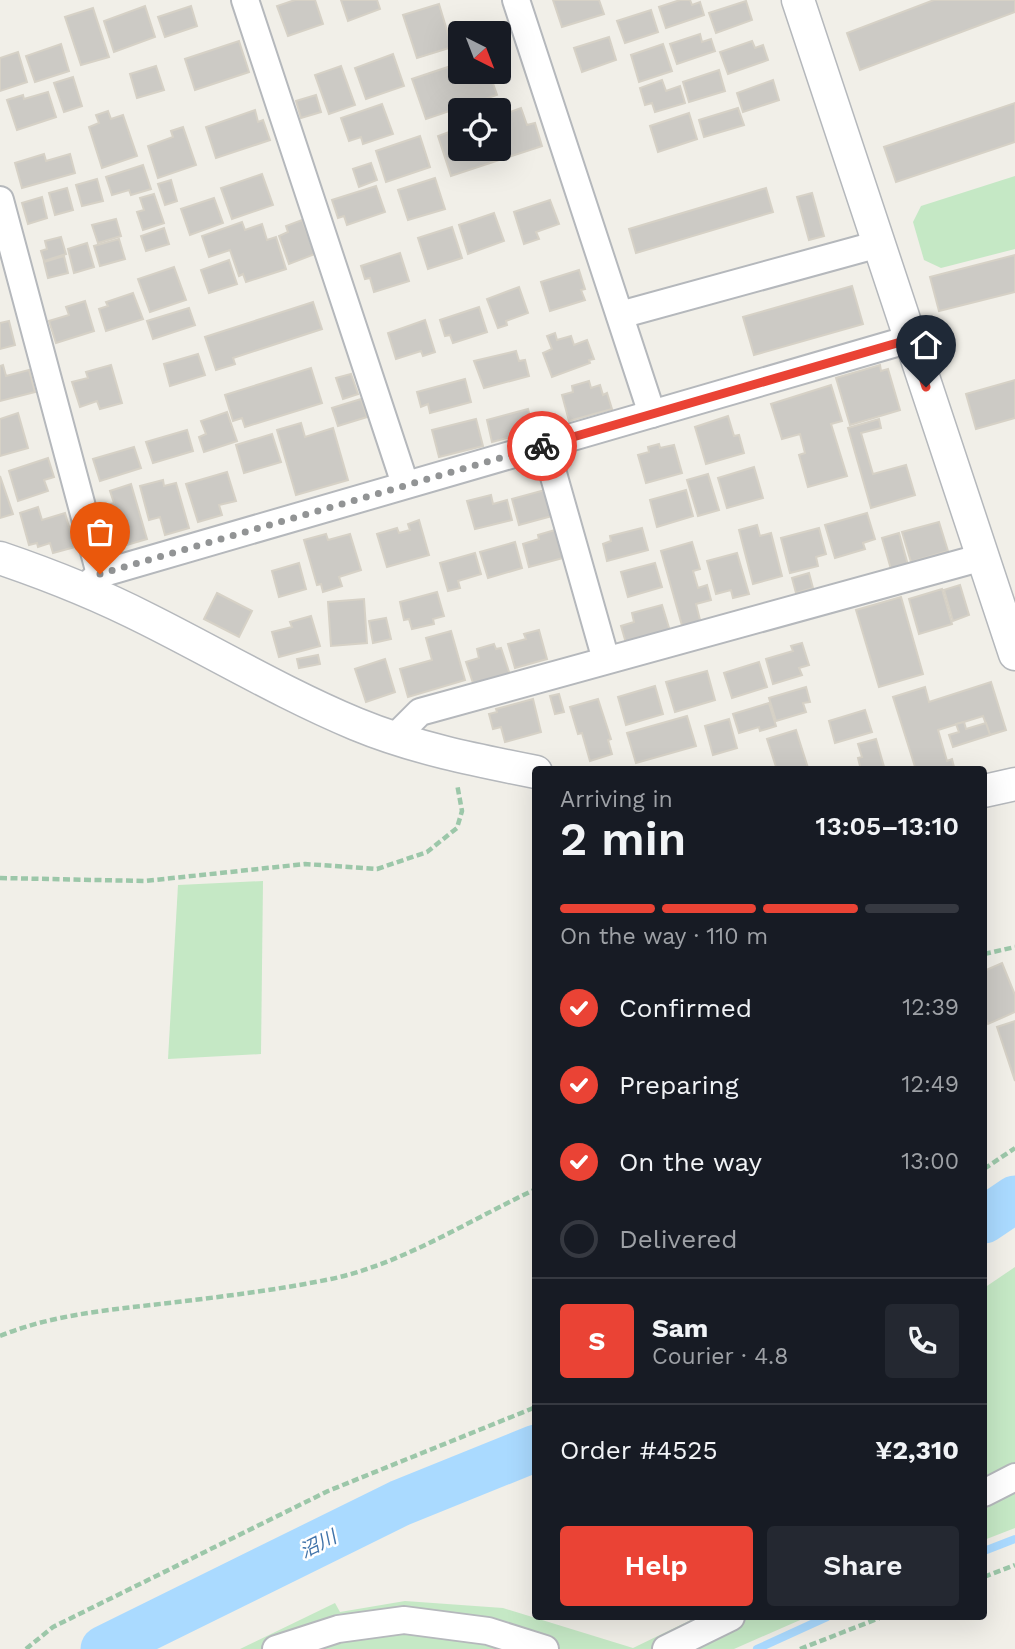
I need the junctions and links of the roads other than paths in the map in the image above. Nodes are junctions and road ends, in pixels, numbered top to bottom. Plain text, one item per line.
1 (245, 0) edge
2 (516, 0) edge
3 (798, 0) edge
4 (0, 200) edge
5 (879, 244) junction
6 (620, 315) junction
7 (911, 339) junction
8 (652, 414) junction
9 (545, 445) junction
10 (405, 484) junction
11 (983, 557) junction
12 (0, 558) edge
13 (92, 581) junction
14 (1015, 654) edge
15 (606, 660) junction
16 (394, 738) junction
17 (532, 771) edge
18 (1015, 784) edge
19 (987, 790) edge
20 (1015, 1477) edge
21 (987, 1491) edge
22 (726, 1620) edge
23 (276, 1649) edge
24 (545, 1649) edge
25 (666, 1649) edge

1 - 10 street
2 - 6 street
3 - 5 street
4 - 13 street
5 - 6 street
5 - 7 street
6 - 8 street
7 - 8 street
7 - 11 street
8 - 9 street
9 - 10 street
9 - 15 street
10 - 13 street
11 - 14 street
11 - 15 street
12 - 13 street
13 - 16 street
15 - 16 street
16 - 17 street
18 - 19 street
20 - 21 street
22 - 25 street
23 - 24 street

